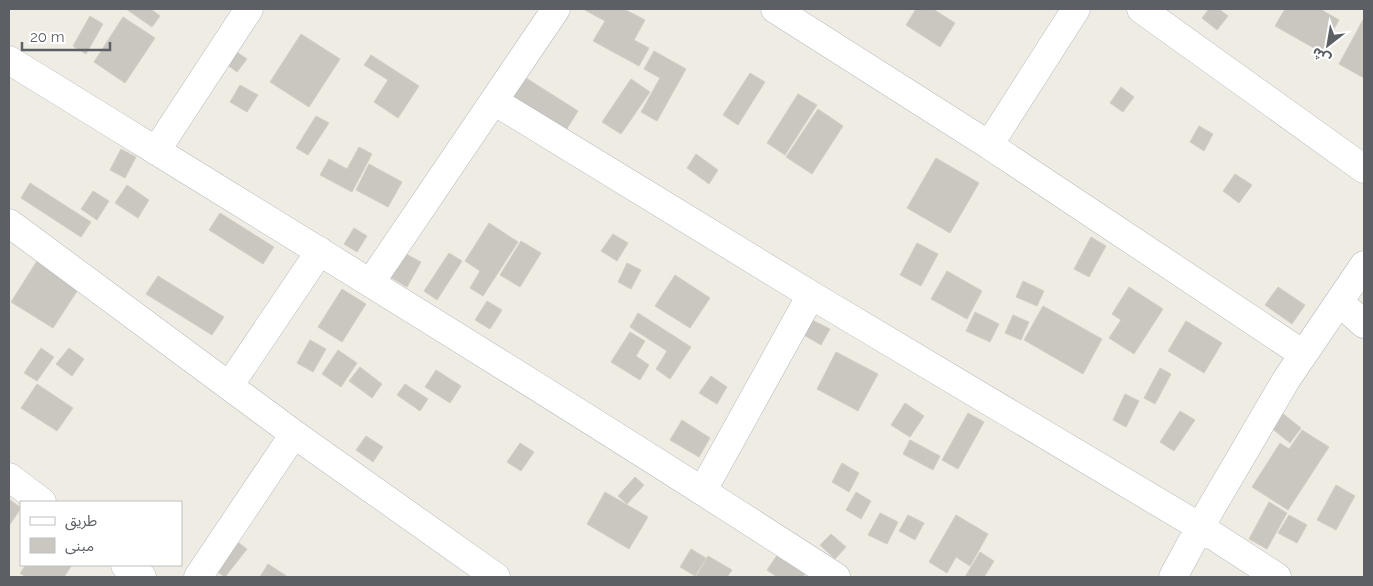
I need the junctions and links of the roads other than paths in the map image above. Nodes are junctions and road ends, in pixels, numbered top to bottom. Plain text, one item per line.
1 (249, 9) edge
2 (556, 9) edge
3 (774, 9) edge
4 (1076, 9) edge
5 (1141, 9) edge
6 (9, 60) edge
7 (494, 101) junction
8 (989, 145) junction
9 (156, 151) junction
10 (1364, 169) edge
11 (9, 223) edge
12 (320, 251) junction
13 (1364, 265) edge
14 (371, 282) junction
15 (811, 295) junction
16 (1339, 302) junction
17 (1364, 324) edge
18 (1303, 354) junction
19 (229, 386) junction
20 (294, 434) junction
21 (9, 477) edge
22 (703, 490) junction
23 (41, 501) edge
24 (1200, 527) junction
25 (126, 566) edge
26 (142, 577) edge
27 (198, 577) edge
28 (496, 577) edge
29 (836, 577) edge
30 (1173, 577) edge
31 (1277, 577) edge

1 - 9 street
2 - 7 street
3 - 8 street
4 - 8 street
5 - 10 street
6 - 9 street
7 - 14 street
7 - 15 street
8 - 18 street
9 - 12 street
11 - 19 street
12 - 14 street
12 - 19 street
13 - 16 street
14 - 22 street
15 - 22 street
15 - 24 street
16 - 17 street
16 - 18 street
18 - 24 street
19 - 20 street
20 - 27 street
20 - 28 street
21 - 23 street
22 - 29 street
24 - 30 street
24 - 31 street
25 - 26 street

